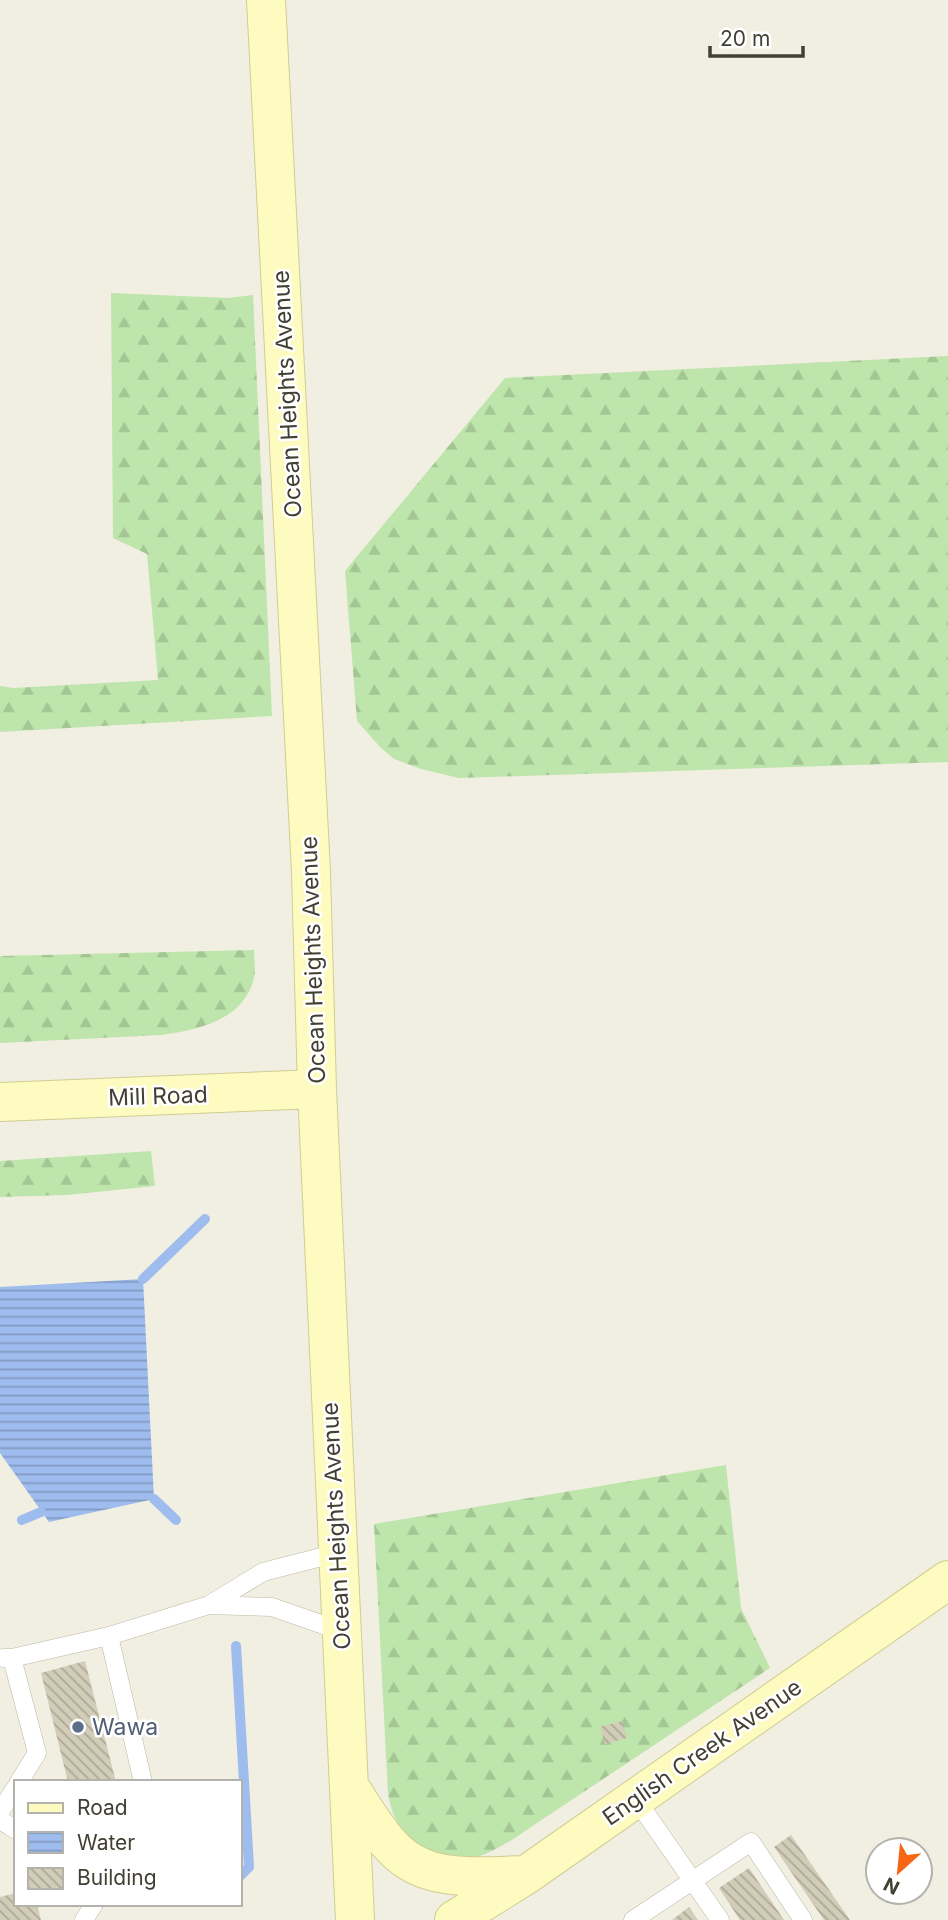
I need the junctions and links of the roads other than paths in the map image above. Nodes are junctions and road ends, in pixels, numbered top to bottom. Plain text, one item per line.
1 (267, 0) edge
2 (317, 1089) junction
3 (0, 1102) edge
4 (337, 1553) junction
5 (948, 1580) edge
6 (209, 1605) junction
7 (341, 1631) junction
8 (109, 1636) junction
9 (6, 1658) edge
10 (20, 1780) edge
11 (144, 1780) edge
12 (349, 1786) junction
13 (14, 1790) edge
14 (635, 1798) junction
15 (0, 1812) edge
16 (526, 1875) junction
17 (693, 1880) junction
18 (355, 1920) edge
19 (454, 1920) edge
20 (633, 1920) edge
21 (720, 1920) edge
22 (803, 1920) edge

1 - 2 main road, Ocean Heights Avenue
2 - 3 main road, Mill Road
2 - 4 main road, Ocean Heights Avenue
4 - 6 lane
4 - 7 main road, Ocean Heights Avenue
5 - 14 main road, English Creek Avenue
6 - 7 lane
6 - 8 lane
7 - 12 main road, Ocean Heights Avenue
8 - 9 lane
8 - 11 lane
9 - 10 lane
12 - 16 main road
12 - 18 main road, Ocean Heights Avenue
13 - 15 lane
14 - 16 main road, English Creek Avenue
14 - 17 lane
16 - 19 main road, English Creek Avenue
17 - 20 lane
17 - 21 lane
17 - 22 lane

